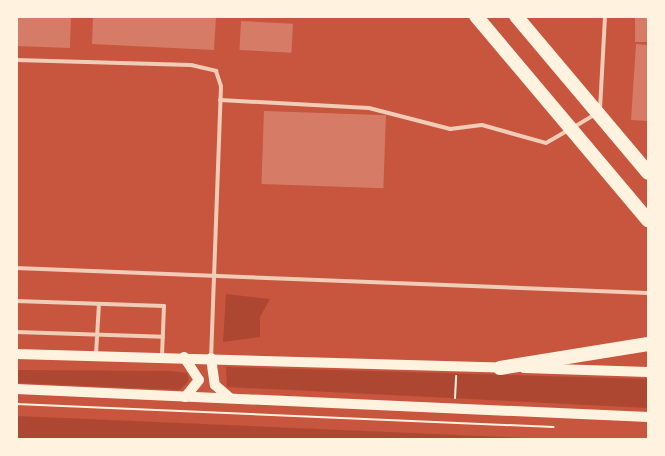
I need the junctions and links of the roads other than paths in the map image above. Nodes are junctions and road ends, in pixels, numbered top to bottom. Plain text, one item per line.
1 (476, 16) edge
2 (516, 16) edge
3 (604, 16) edge
4 (16, 60) edge
5 (220, 100) junction
6 (648, 173) edge
7 (648, 220) edge
8 (16, 268) edge
9 (213, 276) junction
10 (648, 293) edge
11 (16, 301) edge
12 (99, 304) junction
13 (16, 332) edge
14 (98, 335) junction
15 (163, 337) junction
16 (647, 345) edge
17 (16, 354) edge
18 (96, 355) junction
19 (162, 357) junction
20 (184, 357) junction
21 (211, 358) junction
22 (500, 368) junction
23 (648, 372) edge
24 (16, 389) edge
25 (185, 397) junction
26 (231, 399) junction
27 (648, 417) edge

1 - 7 highway
2 - 6 highway
3 - 5 lane
4 - 5 lane
5 - 9 lane
8 - 9 lane
9 - 10 lane
9 - 21 lane
11 - 12 lane
12 - 14 lane
12 - 15 lane
13 - 14 lane
14 - 15 lane
14 - 18 lane
15 - 19 lane
16 - 22 highway
17 - 18 main road
18 - 19 main road
19 - 20 main road
20 - 21 main road
20 - 25 main road
21 - 22 main road
21 - 26 main road
22 - 23 main road
24 - 25 main road
25 - 26 main road
26 - 27 main road

